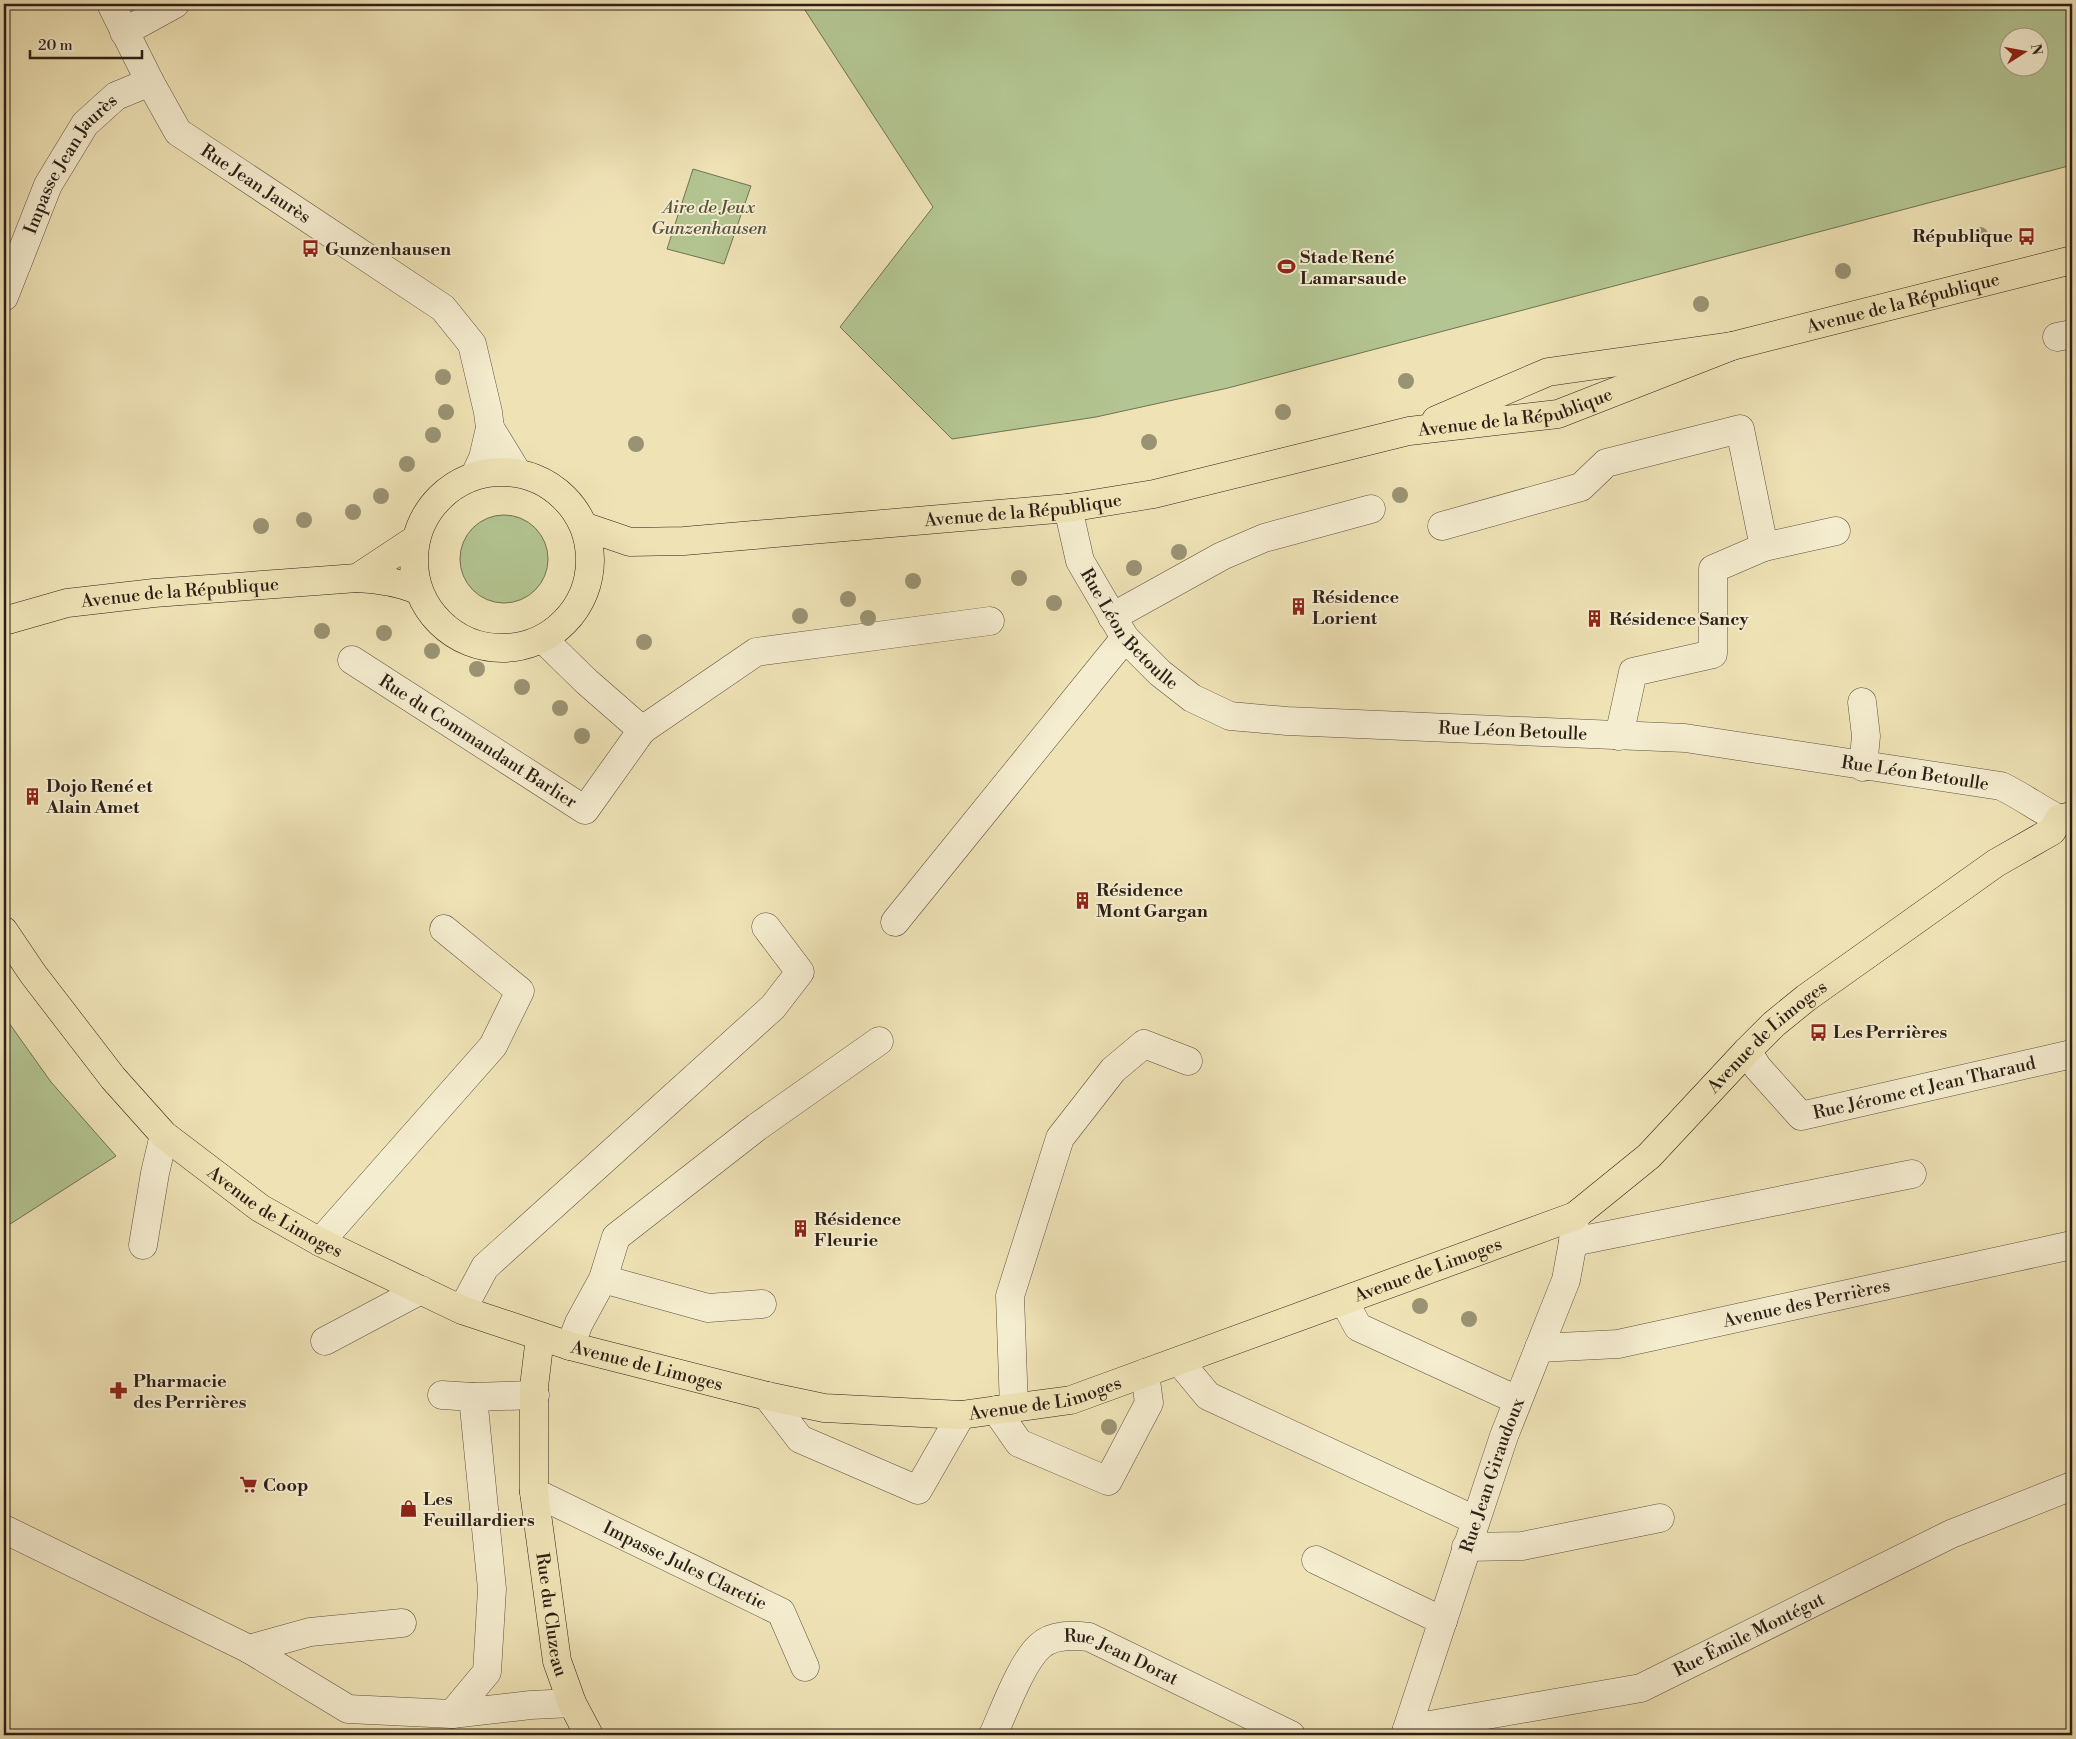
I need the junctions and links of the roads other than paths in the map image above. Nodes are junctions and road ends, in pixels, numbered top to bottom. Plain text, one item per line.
1 (111, 4) edge
2 (175, 4) edge
3 (124, 32) junction
4 (150, 82) junction
5 (2072, 260) edge
6 (4, 297) edge
7 (1732, 346) junction
8 (490, 428) junction
9 (1409, 431) junction
10 (517, 472) junction
11 (475, 475) junction
12 (1068, 508) junction
13 (1371, 509) dead end
14 (1442, 526) dead end
15 (586, 527) junction
16 (1836, 531) dead end
17 (416, 539) junction
18 (630, 542) junction
19 (1764, 547) junction
20 (589, 576) junction
21 (357, 578) junction
22 (418, 590) junction
23 (4, 621) edge
24 (990, 621) dead end
25 (1119, 627) junction
26 (543, 639) junction
27 (352, 660) dead end
28 (1862, 702) dead end
29 (642, 730) junction
30 (1619, 736) junction
31 (1863, 767) junction
32 (2066, 818) edge
33 (895, 922) dead end
34 (766, 928) dead end
35 (444, 929) dead end
36 (4, 931) edge
37 (880, 1041) dead end
38 (1747, 1051) junction
39 (2072, 1054) edge
40 (1188, 1061) dead end
41 (164, 1135) junction
42 (1912, 1174) dead end
43 (1574, 1229) junction
44 (320, 1242) junction
45 (2072, 1245) edge
46 (143, 1246) dead end
47 (603, 1279) junction
48 (421, 1290) junction
49 (1344, 1301) junction
50 (762, 1304) dead end
51 (462, 1310) junction
52 (540, 1337) junction
53 (325, 1341) dead end
54 (570, 1346) junction
55 (1539, 1348) junction
56 (1179, 1361) junction
57 (1145, 1373) junction
58 (442, 1395) dead end
59 (534, 1395) junction
60 (767, 1396) junction
61 (473, 1397) junction
62 (1517, 1400) junction
63 (1005, 1409) junction
64 (961, 1415) junction
65 (2072, 1486) edge
66 (534, 1492) junction
67 (1660, 1518) dead end
68 (1475, 1520) junction
69 (4, 1528) edge
70 (1466, 1547) junction
71 (1316, 1560) dead end
72 (1443, 1621) junction
73 (402, 1623) dead end
74 (249, 1649) junction
75 (805, 1667) dead end
76 (572, 1703) junction
77 (452, 1714) junction
78 (1406, 1732) edge
79 (589, 1735) edge
80 (993, 1735) edge
81 (1291, 1735) edge

1 - 3 street, Rue Jean Jaurès
2 - 3 street
3 - 4 street, Rue Jean Jaurès
4 - 6 street, Impasse Jean Jaurès
4 - 8 street, Rue Jean Jaurès
5 - 7 main road, Avenue de la République
7 - 9 main road, Avenue de la République
7 - 9 main road, Avenue de la République
8 - 10 street, Rue Jean Jaurès
8 - 11 street, Rue Jean Jaurès
9 - 12 main road, Avenue de la République
10 - 11 main road
10 - 15 main road
11 - 17 main road
12 - 18 main road, Avenue de la République
12 - 25 street, Rue Léon Betoulle
13 - 25 street
14 - 19 street
15 - 18 main road, Avenue de la République
15 - 20 main road
16 - 19 street
17 - 21 main road, Avenue de la République
17 - 22 main road
18 - 20 main road
19 - 30 street
20 - 26 main road
21 - 22 main road, Avenue de la République
21 - 23 main road, Avenue de la République
22 - 26 main road
24 - 29 street
25 - 30 street, Rue Léon Betoulle
25 - 33 street
26 - 29 street
27 - 29 street, Rue du Commandant Barlier
28 - 31 street
30 - 31 street, Rue Léon Betoulle
31 - 32 street, Rue Léon Betoulle
32 - 38 main road, Avenue de Limoges
34 - 51 street
35 - 44 street
36 - 41 main road, Avenue de Limoges
37 - 47 street
38 - 39 street, Rue Jérome et Jean Tharaud
38 - 43 main road, Avenue de Limoges
40 - 63 street
41 - 44 main road, Avenue de Limoges
41 - 46 street
42 - 43 street
43 - 49 main road, Avenue de Limoges
43 - 55 street, Rue Jean Giraudoux
44 - 48 main road, Avenue de Limoges
45 - 55 street, Avenue des Perrières
47 - 50 street
47 - 54 street
48 - 51 main road, Avenue de Limoges
48 - 53 street
49 - 56 main road, Avenue de Limoges
49 - 62 street
51 - 52 main road, Avenue de Limoges
52 - 54 main road, Avenue de Limoges
52 - 59 main road, Rue du Cluzeau
54 - 60 main road, Avenue de Limoges
55 - 62 street, Rue Jean Giraudoux
56 - 57 main road, Avenue de Limoges
56 - 68 street
57 - 63 main road, Avenue de Limoges
57 - 63 street
58 - 61 street
59 - 61 street
59 - 66 main road, Rue du Cluzeau
60 - 64 main road, Avenue de Limoges
60 - 64 street
61 - 77 street
62 - 68 street, Rue Jean Giraudoux
63 - 64 main road, Avenue de Limoges
65 - 78 street, Rue Émile Montégut
66 - 75 street, Impasse Jules Claretie
66 - 76 main road, Rue du Cluzeau
67 - 70 street
68 - 70 street, Rue Jean Giraudoux
69 - 74 street
70 - 72 street, Rue Jean Giraudoux
71 - 72 street
72 - 78 street, Rue Jean Giraudoux
73 - 74 street
74 - 77 street
76 - 77 street
76 - 79 main road, Rue du Cluzeau
80 - 81 street, Rue Jean Dorat

